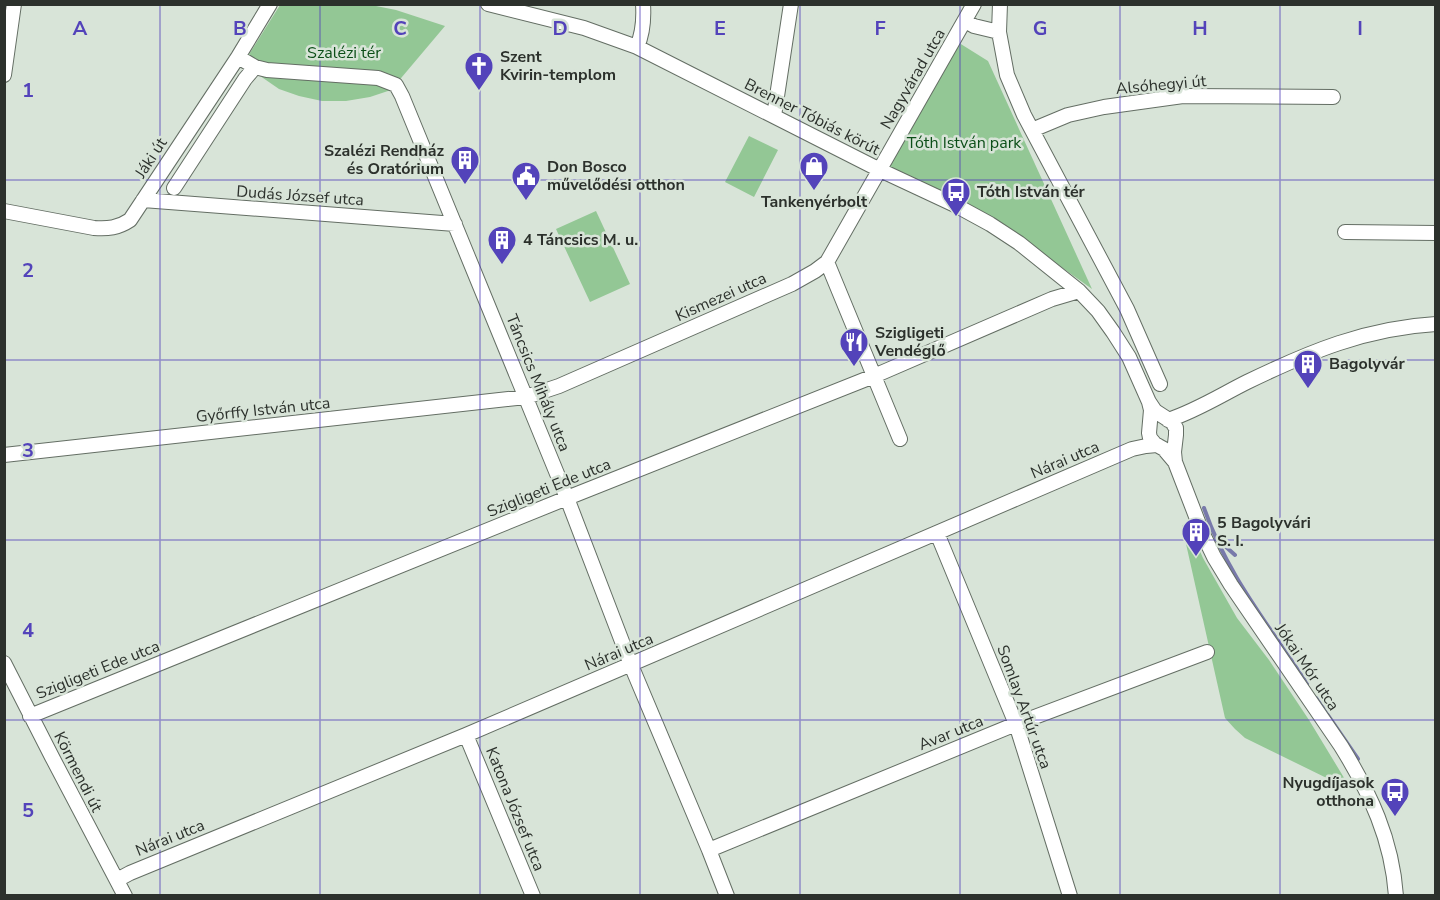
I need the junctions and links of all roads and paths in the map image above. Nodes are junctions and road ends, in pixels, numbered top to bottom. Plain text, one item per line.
1 (14, 4) edge
2 (20, 4) edge
3 (270, 4) edge
4 (488, 4) edge
5 (643, 4) edge
6 (791, 4) edge
7 (974, 4) edge
8 (1000, 4) edge
9 (12, 19) junction
10 (965, 21) junction
11 (999, 32) junction
12 (637, 47) junction
13 (238, 57) junction
14 (255, 67) junction
15 (4, 75) edge
16 (1333, 97) dead end
17 (774, 116) junction
18 (1032, 130) junction
19 (880, 170) junction
20 (174, 189) dead end
21 (143, 200) junction
22 (4, 211) edge
23 (455, 224) junction
24 (1345, 232) dead end
25 (1436, 233) edge
26 (827, 262) junction
27 (1080, 291) junction
28 (1436, 324) edge
29 (874, 376) junction
30 (1160, 384) dead end
31 (526, 397) junction
32 (1149, 402) junction
33 (1172, 427) junction
34 (1149, 430) junction
35 (900, 438) dead end
36 (1158, 445) junction
37 (1132, 449) junction
38 (4, 455) edge
39 (1175, 462) junction
40 (567, 498) junction
41 (938, 533) junction
42 (1207, 652) dead end
43 (4, 663) edge
44 (631, 665) junction
45 (30, 716) junction
46 (1016, 724) junction
47 (466, 735) junction
48 (710, 850) junction
49 (117, 880) junction
50 (125, 896) edge
51 (533, 896) edge
52 (727, 896) edge
53 (1070, 896) edge
54 (1396, 896) edge

1 - 9 street
2 - 9 street
3 - 13 street, Jáki út
4 - 12 street, Brenner Tóbiás körút
5 - 12 street
6 - 17 street
7 - 10 street, Nagyvárad utca
8 - 11 street
9 - 15 street
10 - 11 street
10 - 19 street, Nagyvárad utca
11 - 18 street
12 - 17 street, Brenner Tóbiás körút
13 - 14 street
13 - 21 street, Jáki út
14 - 20 street
14 - 23 street, Táncsics Mihály utca
16 - 18 street, Alsóhegyi út
17 - 19 street, Brenner Tóbiás körút
18 - 30 street
19 - 26 street, Kismezei utca
19 - 27 street, Brenner Tóbiás körút
21 - 22 street, Jáki út
21 - 23 street, Dudás József utca
23 - 31 street, Táncsics Mihály utca
24 - 25 street
26 - 29 street
26 - 31 street, Kismezei utca
27 - 29 street, Szigligeti Ede utca
27 - 32 street, Brenner Tóbiás körút
28 - 33 street
29 - 35 street
29 - 40 street, Szigligeti Ede utca
31 - 38 street, Győrffy István utca
31 - 40 street, Táncsics Mihály utca
32 - 33 street, Brenner Tóbiás körút
32 - 34 street, Brenner Tóbiás körút
33 - 34 street
33 - 36 street
33 - 39 street, Jókai Mór utca
34 - 36 street, Jókai Mór utca
34 - 37 street, Nárai utca
36 - 37 street, Nárai utca
36 - 39 street, Jókai Mór utca
37 - 41 street, Nárai utca
39 - 54 street, Jókai Mór utca
40 - 44 street, Táncsics Mihály utca
40 - 45 street, Szigligeti Ede utca
41 - 44 street, Nárai utca
41 - 46 street, Somlay Artúr utca
42 - 46 street, Avar utca
43 - 45 street, Körmendi út
44 - 47 street, Nárai utca
44 - 48 street, Táncsics Mihály utca
45 - 49 street, Körmendi út
46 - 48 street, Avar utca
46 - 53 street, Somlay Artúr utca
47 - 49 street, Nárai utca
47 - 51 street, Katona József utca
48 - 52 street, Táncsics Mihály utca
49 - 50 street, Körmendi út

